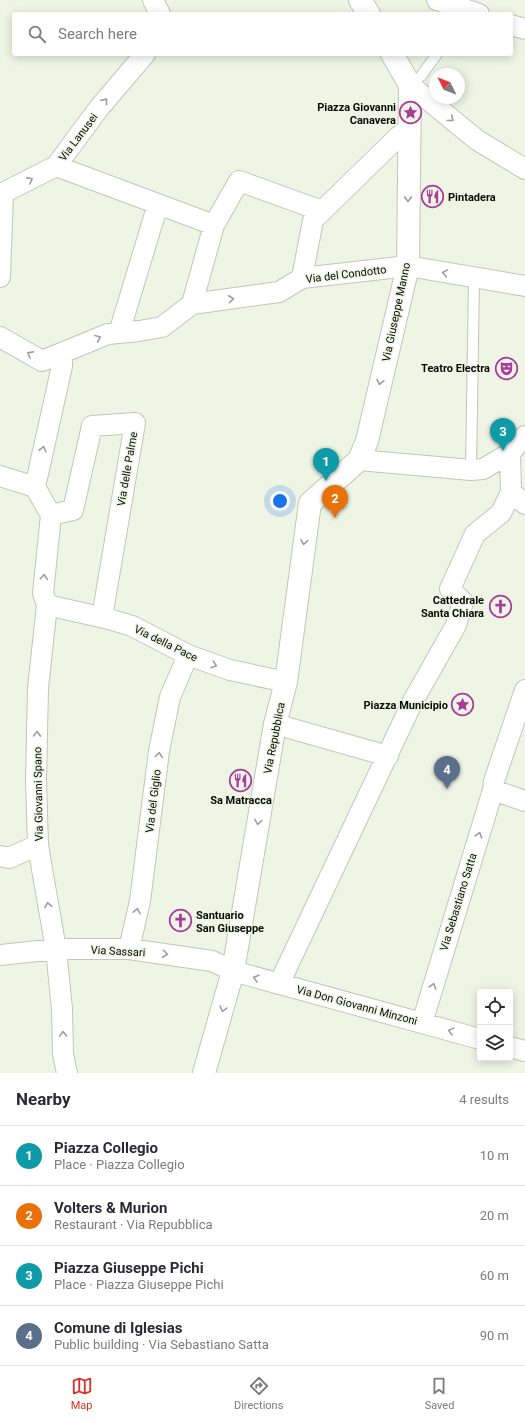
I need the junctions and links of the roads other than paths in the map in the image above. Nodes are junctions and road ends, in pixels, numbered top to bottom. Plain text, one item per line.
1 (153, 0) edge
2 (360, 0) edge
3 (436, 0) edge
4 (460, 7) edge
5 (159, 12) edge
6 (368, 12) edge
7 (474, 12) edge
8 (513, 26) edge
9 (525, 29) edge
10 (143, 56) edge
11 (393, 56) edge
12 (436, 56) edge
13 (410, 85) junction
14 (409, 128) junction
15 (56, 166) junction
16 (525, 169) edge
17 (158, 204) junction
18 (322, 211) junction
19 (214, 225) junction
20 (408, 266) junction
21 (0, 276) edge
22 (302, 278) junction
23 (474, 278) junction
24 (525, 286) edge
25 (192, 304) junction
26 (119, 333) junction
27 (0, 338) edge
28 (62, 353) junction
29 (525, 436) edge
30 (510, 453) junction
31 (359, 460) junction
32 (477, 469) junction
33 (0, 476) edge
34 (35, 487) junction
35 (518, 498) edge
36 (50, 515) junction
37 (47, 605) junction
38 (102, 617) junction
39 (188, 655) junction
40 (286, 682) junction
41 (523, 694) edge
42 (275, 724) junction
43 (392, 747) junction
44 (493, 785) junction
45 (525, 801) edge
46 (38, 845) junction
47 (0, 856) edge
48 (56, 949) junction
49 (129, 949) junction
50 (0, 955) edge
51 (234, 971) junction
52 (279, 984) junction
53 (422, 1023) junction
54 (477, 1038) edge
55 (513, 1048) edge
56 (525, 1051) edge
57 (67, 1073) edge
58 (204, 1073) edge

1 - 5 street
2 - 6 main road
3 - 4 street
4 - 7 street
8 - 9 street
15 -> 10 street, Via Lanusei
11 - 13 main road
12 - 13 lane
13 - 14 main road
13 -> 16 street
14 - 18 street
14 -> 20 main road, Via Giuseppe Manno
15 - 17 street
21 -> 15 street, Via Lanusei
17 - 19 street
17 - 26 street
18 - 19 street
18 - 22 street
19 - 25 street
20 - 22 street, Via del Condotto
23 -> 20 street, Via del Condotto
20 -> 31 main road, Via Giuseppe Manno
25 -> 22 street, Via del Condotto
23 - 24 street, Via del Condotto
23 - 32 lane
25 - 26 street
28 -> 26 street
28 -> 27 street
34 -> 28 street
29 - 30 street
30 - 32 street
30 - 35 street
31 - 32 street
31 -> 40 main road, Via Repubblica
33 - 34 street
34 - 36 street
35 - 43 street
37 -> 36 street, Via Giovanni Spano
36 - 38 street, Via delle Palme
37 - 38 street, Via della Pace
46 -> 37 street, Via Giovanni Spano
38 - 39 street, Via della Pace
39 -> 40 street, Via della Pace
49 -> 39 street, Via del Giglio
40 - 42 main road, Via Repubblica
41 - 44 street
42 - 43 street
42 -> 51 main road, Via Repubblica
43 - 52 street
44 - 45 street
53 -> 44 street, Via Sebastiano Satta
46 - 47 street
48 -> 46 street, Via Giovanni Spano
48 - 49 street, Via Sassari
48 - 50 street, Via Sassari
57 -> 48 street, Via Giovanni Spano
49 -> 51 street, Via Sassari
52 -> 51 street, Via Don Giovanni Minzoni
51 -> 58 main road, Via Repubblica
52 - 53 street, Via Don Giovanni Minzoni
54 -> 53 street, Via Don Giovanni Minzoni
55 - 56 street

